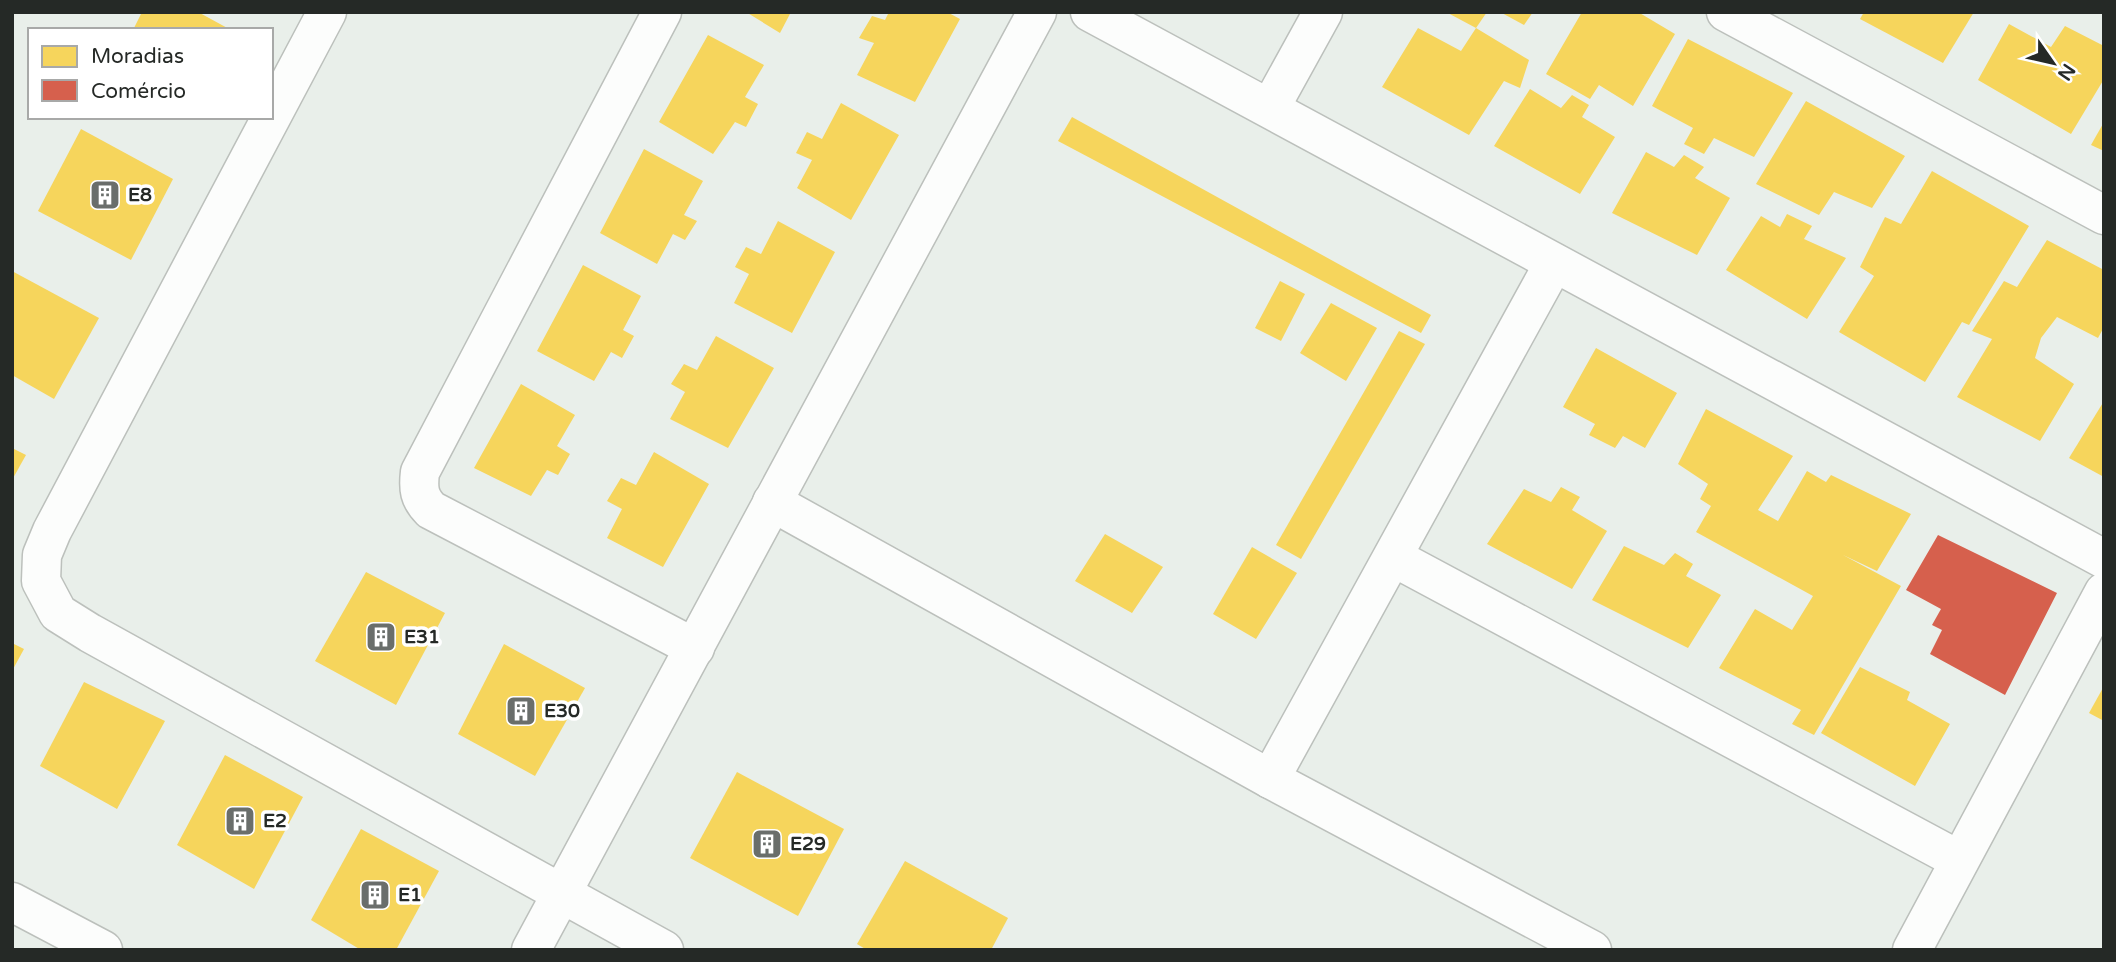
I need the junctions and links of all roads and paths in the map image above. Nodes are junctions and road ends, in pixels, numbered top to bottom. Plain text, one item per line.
1 (327, 12) edge
2 (662, 12) edge
3 (1037, 12) edge
4 (1090, 12) edge
5 (1323, 12) edge
6 (1726, 12) edge
7 (1270, 108) junction
8 (273, 114) edge
9 (270, 119) edge
10 (2104, 215) edge
11 (1555, 263) junction
12 (772, 502) junction
13 (1393, 557) junction
14 (2104, 559) edge
15 (2104, 592) edge
16 (695, 648) junction
17 (1270, 779) junction
18 (1959, 860) junction
19 (561, 894) junction
20 (12, 902) edge
21 (103, 950) edge
22 (531, 950) edge
23 (664, 950) edge
24 (1592, 950) edge
25 (1912, 950) edge

1 - 8 street
2 - 16 street
3 - 12 street
4 - 7 street
5 - 7 street
6 - 10 street
7 - 11 street
9 - 19 street
11 - 13 street
11 - 14 street
12 - 16 street
12 - 17 street
13 - 17 street
13 - 18 street
15 - 18 street
16 - 19 street
17 - 24 street
18 - 25 street
19 - 22 street
19 - 23 street
20 - 21 street

